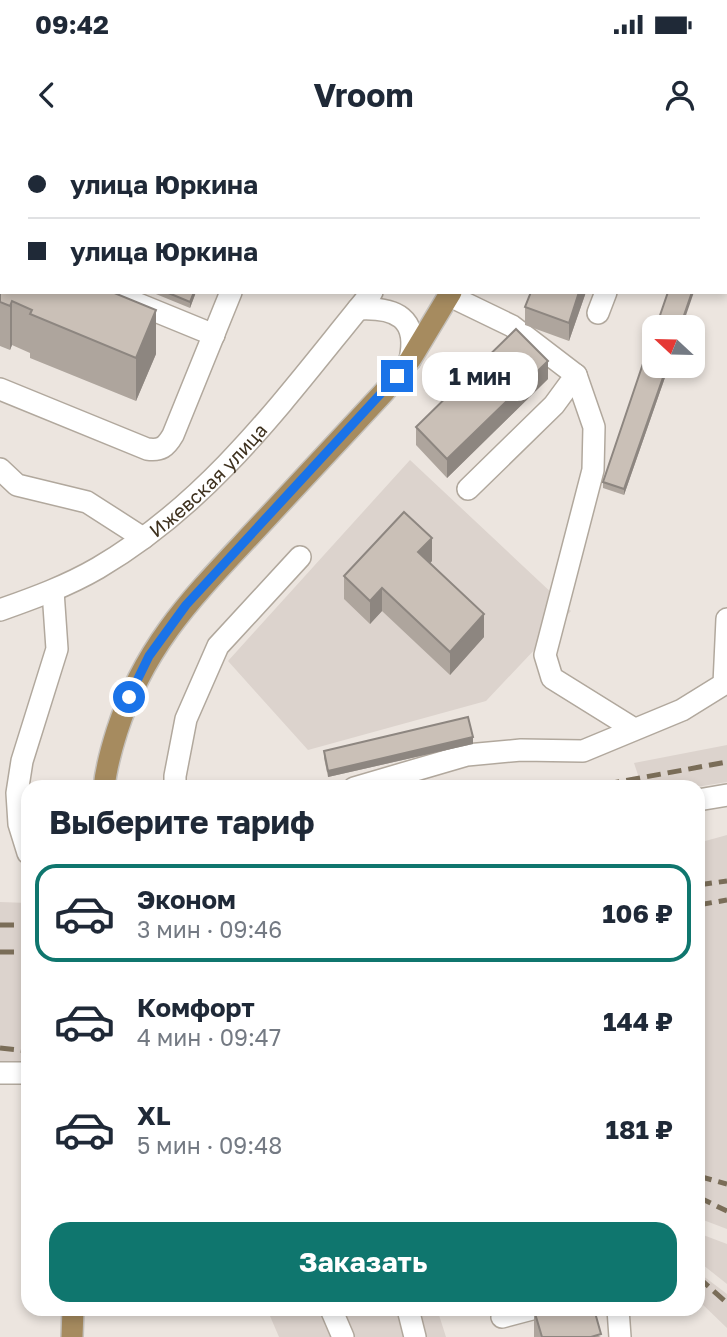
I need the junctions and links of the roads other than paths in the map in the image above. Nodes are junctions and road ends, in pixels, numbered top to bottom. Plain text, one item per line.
1 (114, 294) edge
2 (231, 294) edge
3 (370, 294) edge
4 (451, 294) edge
5 (605, 294) edge
6 (358, 309) junction
7 (598, 313) dead end
8 (214, 335) junction
9 (410, 360) junction
10 (576, 375) junction
11 (0, 389) edge
12 (0, 469) edge
13 (9, 486) edge
14 (468, 489) dead end
15 (142, 538) junction
16 (300, 556) dead end
17 (53, 591) junction
18 (0, 610) edge
19 (727, 619) edge
20 (725, 684) edge
21 (634, 729) junction
22 (105, 780) edge
23 (175, 780) edge
24 (381, 780) edge
25 (727, 795) edge
26 (705, 799) edge
27 (21, 830) edge
28 (0, 1073) edge
29 (21, 1073) edge
30 (73, 1316) edge
31 (334, 1316) edge
32 (410, 1316) edge
33 (506, 1316) edge
34 (618, 1316) edge
35 (502, 1317) dead end
36 (72, 1337) edge
37 (343, 1337) edge
38 (415, 1337) edge
39 (620, 1337) edge

1 - 8 street
2 - 8 street
3 - 6 street, Ижевская улица
4 - 9 main road
4 - 10 street
5 - 7 street
6 - 9 street
6 - 15 street, Ижевская улица
8 - 11 street
9 - 22 main road
10 - 14 street
10 - 21 street
12 - 13 street
13 - 15 street
15 - 17 street, Ижевская улица
16 - 23 street
17 - 18 street, Ижевская улица
17 - 27 street
19 - 20 street
20 - 21 street
21 - 24 street
25 - 26 street
28 - 29 street
30 - 36 main road
31 - 37 street
32 - 38 street
33 - 35 street
34 - 39 street

